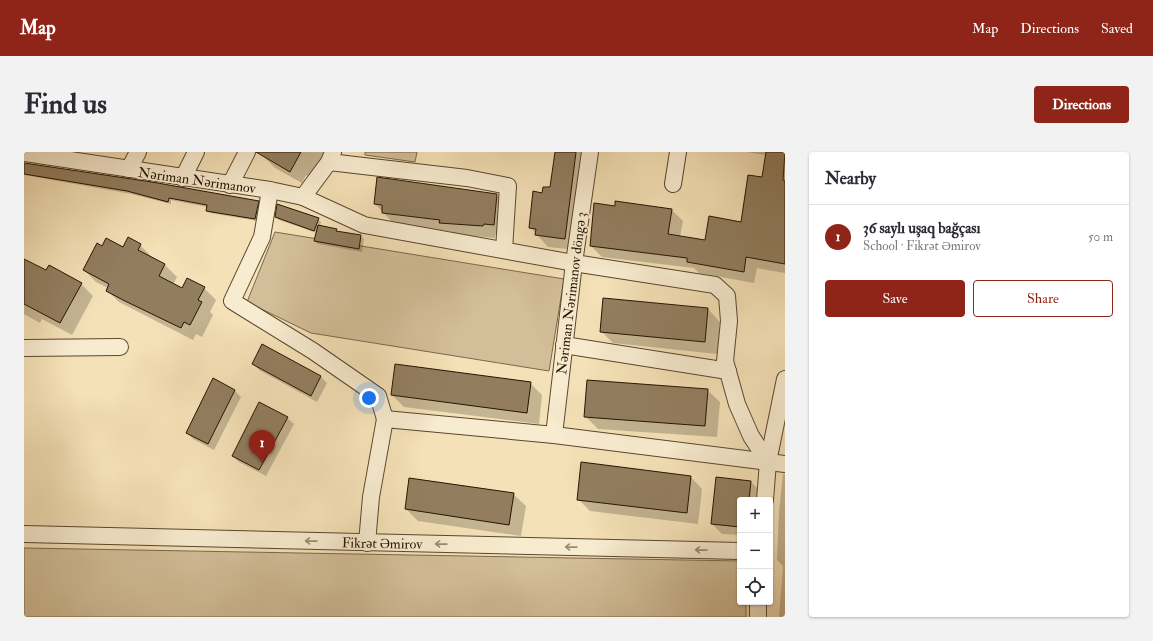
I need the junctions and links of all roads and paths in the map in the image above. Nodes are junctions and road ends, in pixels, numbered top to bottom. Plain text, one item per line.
1 (138, 152) edge
2 (196, 152) edge
3 (247, 152) edge
4 (590, 152) edge
5 (678, 152) edge
6 (24, 153) edge
7 (331, 157) edge
8 (92, 158) edge
9 (129, 170) junction
10 (183, 178) junction
11 (673, 184) dead end
12 (230, 185) junction
13 (270, 190) junction
14 (303, 197) junction
15 (504, 250) junction
16 (574, 263) junction
17 (564, 346) junction
18 (120, 347) dead end
19 (24, 348) edge
20 (728, 371) junction
21 (785, 379) edge
22 (385, 419) junction
23 (554, 435) junction
24 (768, 462) junction
25 (785, 464) edge
26 (765, 497) edge
27 (24, 534) edge
28 (367, 543) junction
29 (737, 551) edge
30 (758, 605) edge
31 (758, 617) edge

1 - 9 street
2 - 10 street
3 - 12 street
4 - 16 street, Nəriman Nərimanov döngə 3
5 - 11 street
6 - 8 street, Nəriman Nərimanov
7 - 14 street
7 - 15 street
8 - 9 street, Nəriman Nərimanov
9 - 10 street, Nəriman Nərimanov
10 - 12 street, Nəriman Nərimanov
12 - 13 street, Nəriman Nərimanov
13 - 14 street, Nəriman Nərimanov
13 - 22 street
14 - 15 street, Nəriman Nərimanov
15 - 16 street, Nəriman Nərimanov
16 - 17 street, Nəriman Nərimanov döngə 3
16 - 20 street, Nəriman Nərimanov
17 - 20 street
17 - 23 street, Nəriman Nərimanov döngə 3
18 - 19 street
20 - 24 street, Nəriman Nərimanov
21 - 24 street
22 - 23 street
22 - 28 street
23 - 24 street
24 - 25 street
24 - 26 street
28 -> 27 street, Fikrət Əmirov
29 -> 28 street, Fikrət Əmirov
30 - 31 street

